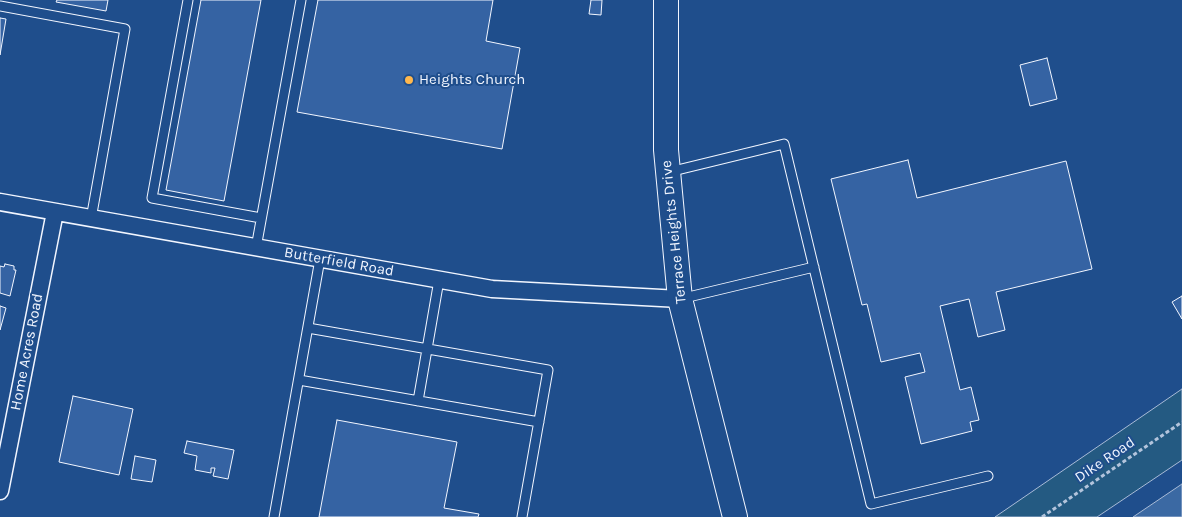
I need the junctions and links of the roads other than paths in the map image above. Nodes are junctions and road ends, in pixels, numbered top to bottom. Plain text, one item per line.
1 (188, 0) edge
2 (301, 0) edge
3 (666, 0) edge
4 (0, 6) edge
5 (669, 172) junction
6 (0, 202) edge
7 (55, 212) junction
8 (261, 218) junction
9 (91, 219) junction
10 (256, 248) junction
11 (320, 259) junction
12 (814, 267) junction
13 (440, 280) junction
14 (680, 299) junction
15 (308, 328) junction
16 (427, 349) junction
17 (299, 380) junction
18 (418, 401) junction
19 (539, 422) junction
20 (988, 476) dead end
21 (0, 491) edge
22 (274, 517) edge
23 (522, 517) edge
24 (735, 517) edge

1 - 8 lane
2 - 8 lane
3 - 5 main road, Terrace Heights Drive
4 - 9 lane
5 - 12 lane
5 - 14 main road, Terrace Heights Drive
6 - 7 street, Butterfield Road
7 - 9 street, Butterfield Road
7 - 21 street, Home Acres Road
8 - 10 lane
9 - 10 street, Butterfield Road
10 - 11 street, Butterfield Road
11 - 13 street, Butterfield Road
11 - 15 lane
12 - 14 lane
12 - 20 lane
13 - 14 street, Butterfield Road
13 - 16 lane
14 - 24 main road, Terrace Heights Drive
15 - 16 lane
15 - 17 lane
16 - 18 lane
16 - 19 lane
17 - 18 lane
17 - 22 lane
18 - 19 lane
19 - 23 lane

